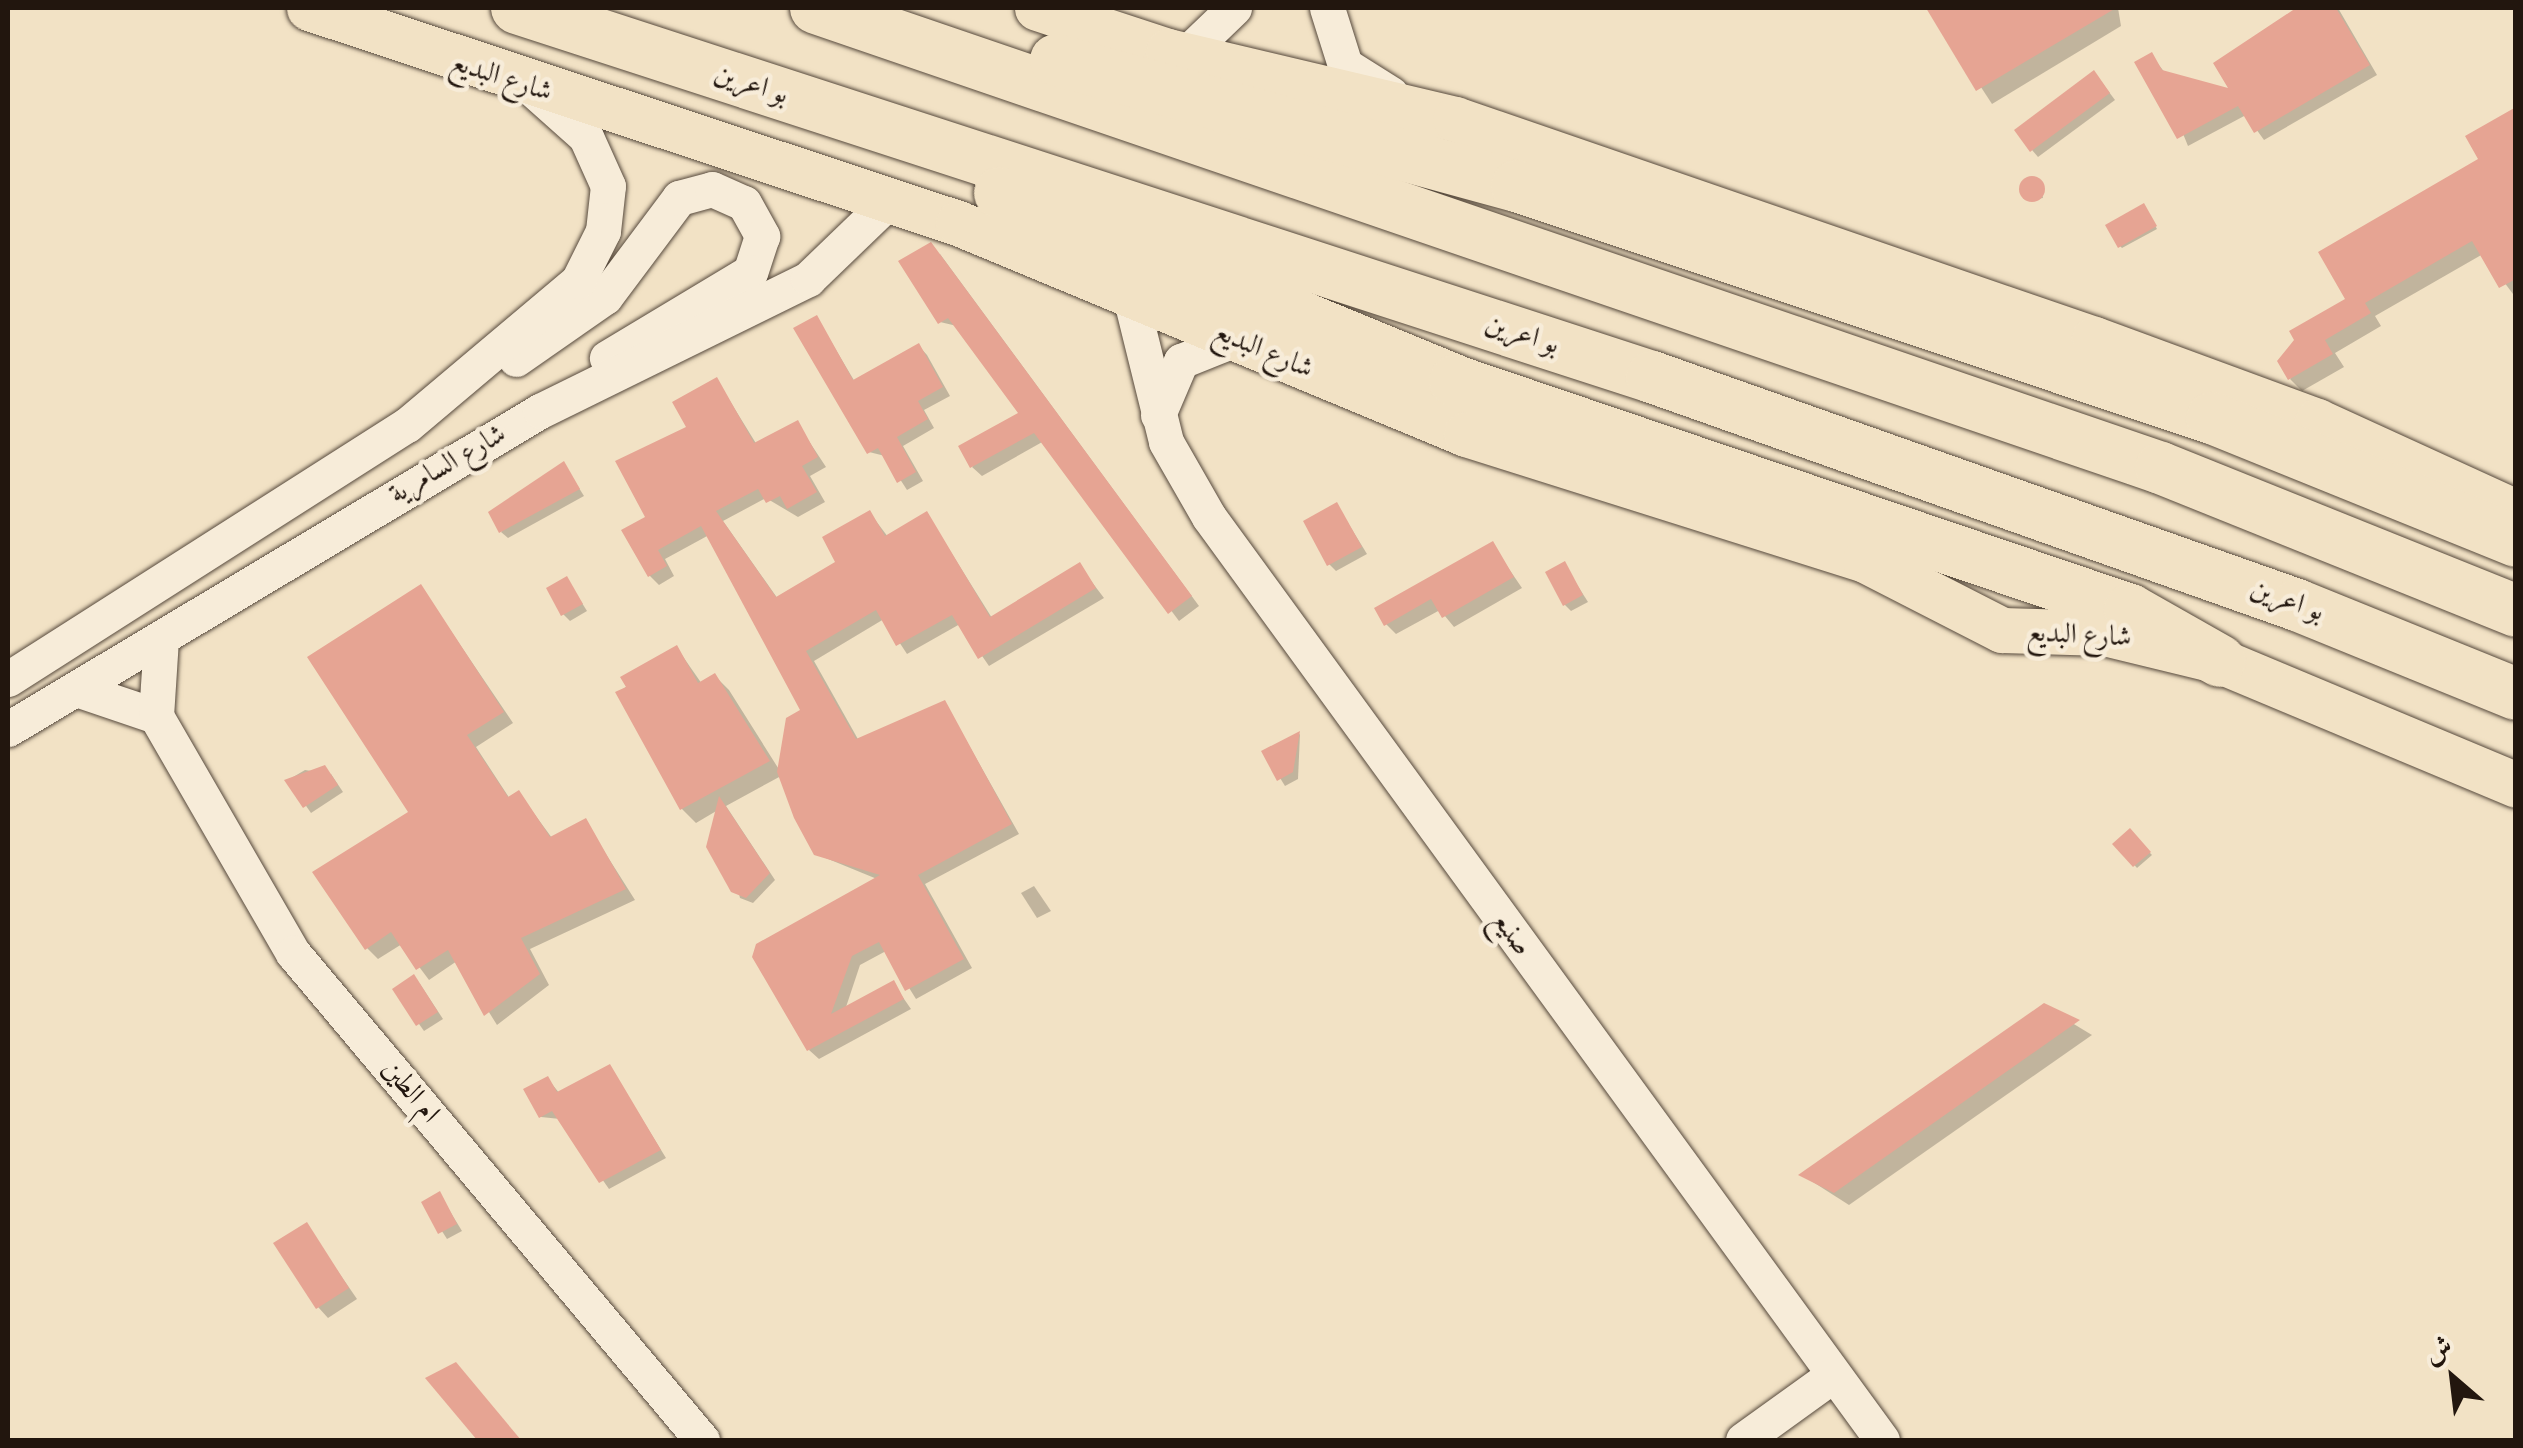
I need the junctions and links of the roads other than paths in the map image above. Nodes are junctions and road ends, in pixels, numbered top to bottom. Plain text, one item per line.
1 (309, 8) edge
2 (517, 8) edge
3 (816, 8) edge
4 (1037, 8) edge
5 (1234, 8) edge
6 (1327, 8) edge
7 (923, 46) junction
8 (1185, 55) junction
9 (530, 88) junction
10 (1428, 112) junction
11 (929, 144) junction
12 (886, 204) junction
13 (1130, 296) junction
14 (1236, 338) junction
15 (540, 412) junction
16 (1158, 416) junction
17 (407, 425) junction
18 (314, 482) junction
19 (2516, 512) edge
20 (2516, 541) edge
21 (2516, 611) edge
22 (161, 639) junction
23 (8, 653) edge
24 (2220, 661) junction
25 (8, 679) edge
26 (76, 689) junction
27 (2516, 694) edge
28 (156, 716) junction
29 (8, 728) edge
30 (2516, 784) edge
31 (1833, 1374) junction
32 (702, 1440) edge
33 (1743, 1440) edge
34 (1882, 1440) edge

1 - 9 main road, شارع البديع
2 - 11 highway, بو اعرين
3 - 7 highway
4 - 8 main road
5 - 8 street
6 - 10 street
7 - 20 highway
7 - 21 highway
8 - 10 main road
9 - 12 main road, شارع البديع
9 - 17 street, شارع السامرية
10 - 19 main road
11 - 24 highway
11 - 27 highway, بو اعرين
12 - 13 main road, شارع البديع
12 - 15 street, شارع السامرية
13 - 14 main road, شارع البديع
13 - 16 street, صنيع
14 - 16 street
14 - 24 main road, شارع البديع
15 - 17 street
15 - 22 street, شارع السامرية
16 - 31 street, صنيع
17 - 18 street, شارع السامرية
18 - 23 street, شارع السامرية
18 - 25 street, شارع السامرية
22 - 26 street, شارع السامرية
22 - 28 street
24 - 30 main road
26 - 28 street
26 - 29 street, شارع السامرية
28 - 32 street, ام الطين
31 - 33 street
31 - 34 street, صنيع

